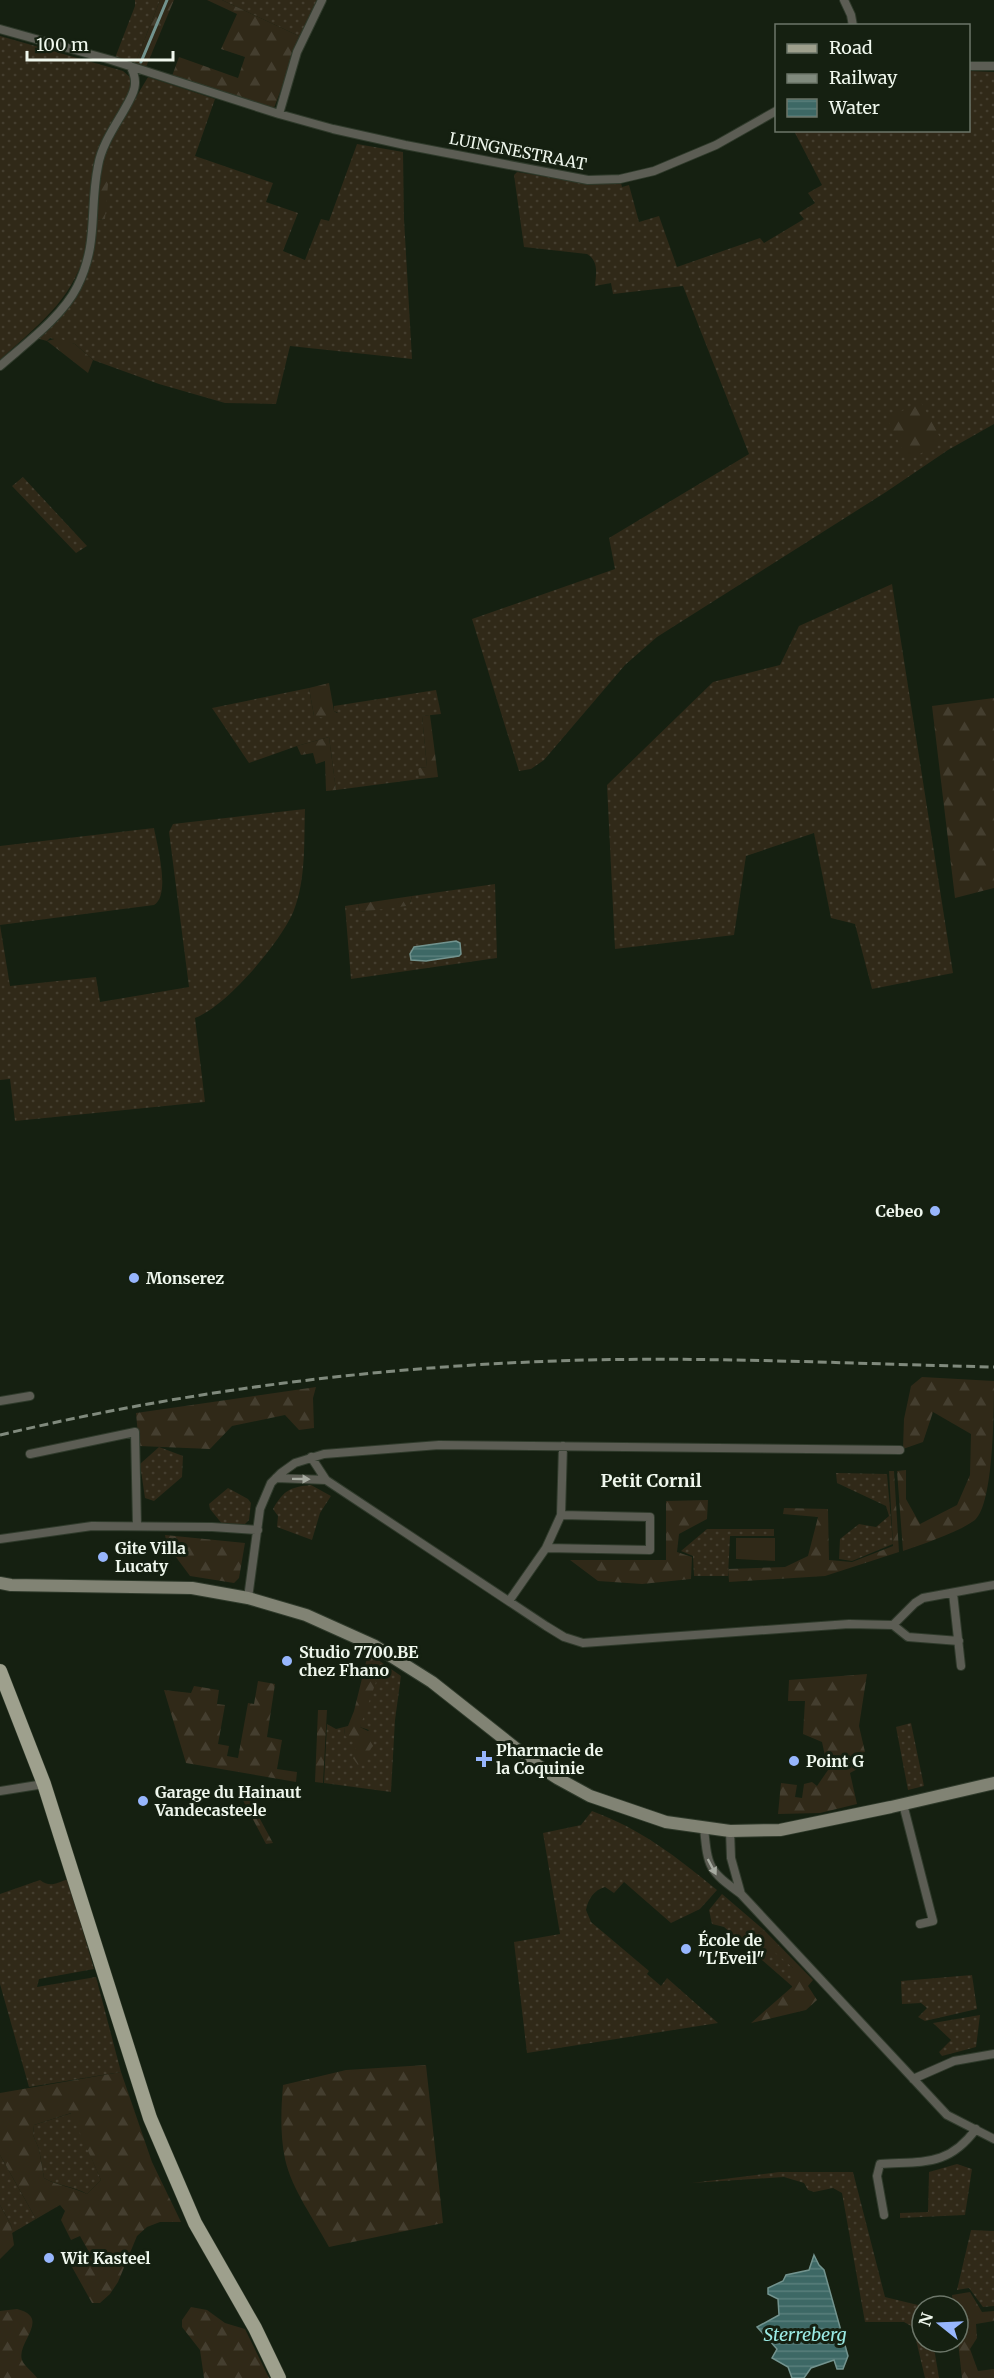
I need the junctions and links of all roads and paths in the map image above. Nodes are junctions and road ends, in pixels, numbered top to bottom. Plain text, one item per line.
1 (322, 0) edge
2 (844, 0) edge
3 (853, 24) edge
4 (0, 29) edge
5 (130, 66) junction
6 (970, 66) edge
7 (994, 66) edge
8 (775, 112) edge
9 (279, 114) junction
10 (0, 366) edge
11 (30, 1396) dead end
12 (0, 1401) edge
13 (563, 1446) junction
14 (900, 1450) dead end
15 (30, 1454) dead end
16 (311, 1457) junction
17 (276, 1478) junction
18 (326, 1480) junction
19 (561, 1515) junction
20 (137, 1525) junction
21 (258, 1530) junction
22 (0, 1539) edge
23 (546, 1548) junction
24 (4, 1586) edge
25 (994, 1586) edge
26 (953, 1593) junction
27 (248, 1598) junction
28 (509, 1601) junction
29 (893, 1625) junction
30 (959, 1641) junction
31 (961, 1666) dead end
32 (0, 1671) edge
33 (994, 1783) edge
34 (44, 1784) junction
35 (0, 1791) edge
36 (903, 1804) junction
37 (704, 1828) junction
38 (730, 1831) junction
39 (741, 1894) junction
40 (920, 1924) dead end
41 (994, 2054) edge
42 (913, 2079) junction
43 (975, 2129) junction
44 (994, 2139) edge
45 (884, 2215) dead end
46 (279, 2378) edge

1 - 9 street
2 - 3 street
4 - 5 street, LUINGNESTRAAT
5 - 9 street, LUINGNESTRAAT
5 - 10 street
6 - 7 street
8 - 9 street, LUINGNESTRAAT
11 - 12 street
13 - 14 street
13 - 16 street
13 - 19 street
15 - 20 street
16 - 17 street
16 - 18 street
17 -> 18 street
17 - 21 street
18 - 28 street
19 - 23 street
19 - 23 street
20 - 21 street
20 - 22 street
21 - 27 street
23 - 28 street
24 - 27 main road
25 - 26 street
26 - 29 street
26 - 30 street
27 - 37 main road
28 - 29 street
29 - 30 street
30 - 31 street
32 - 34 main road
33 - 36 main road
34 - 35 street
34 - 46 main road
36 - 38 main road
36 - 40 street
37 - 38 main road
37 -> 39 street
38 - 39 street
39 - 42 street
41 - 42 street
42 - 43 street
43 - 44 street
43 - 45 street

